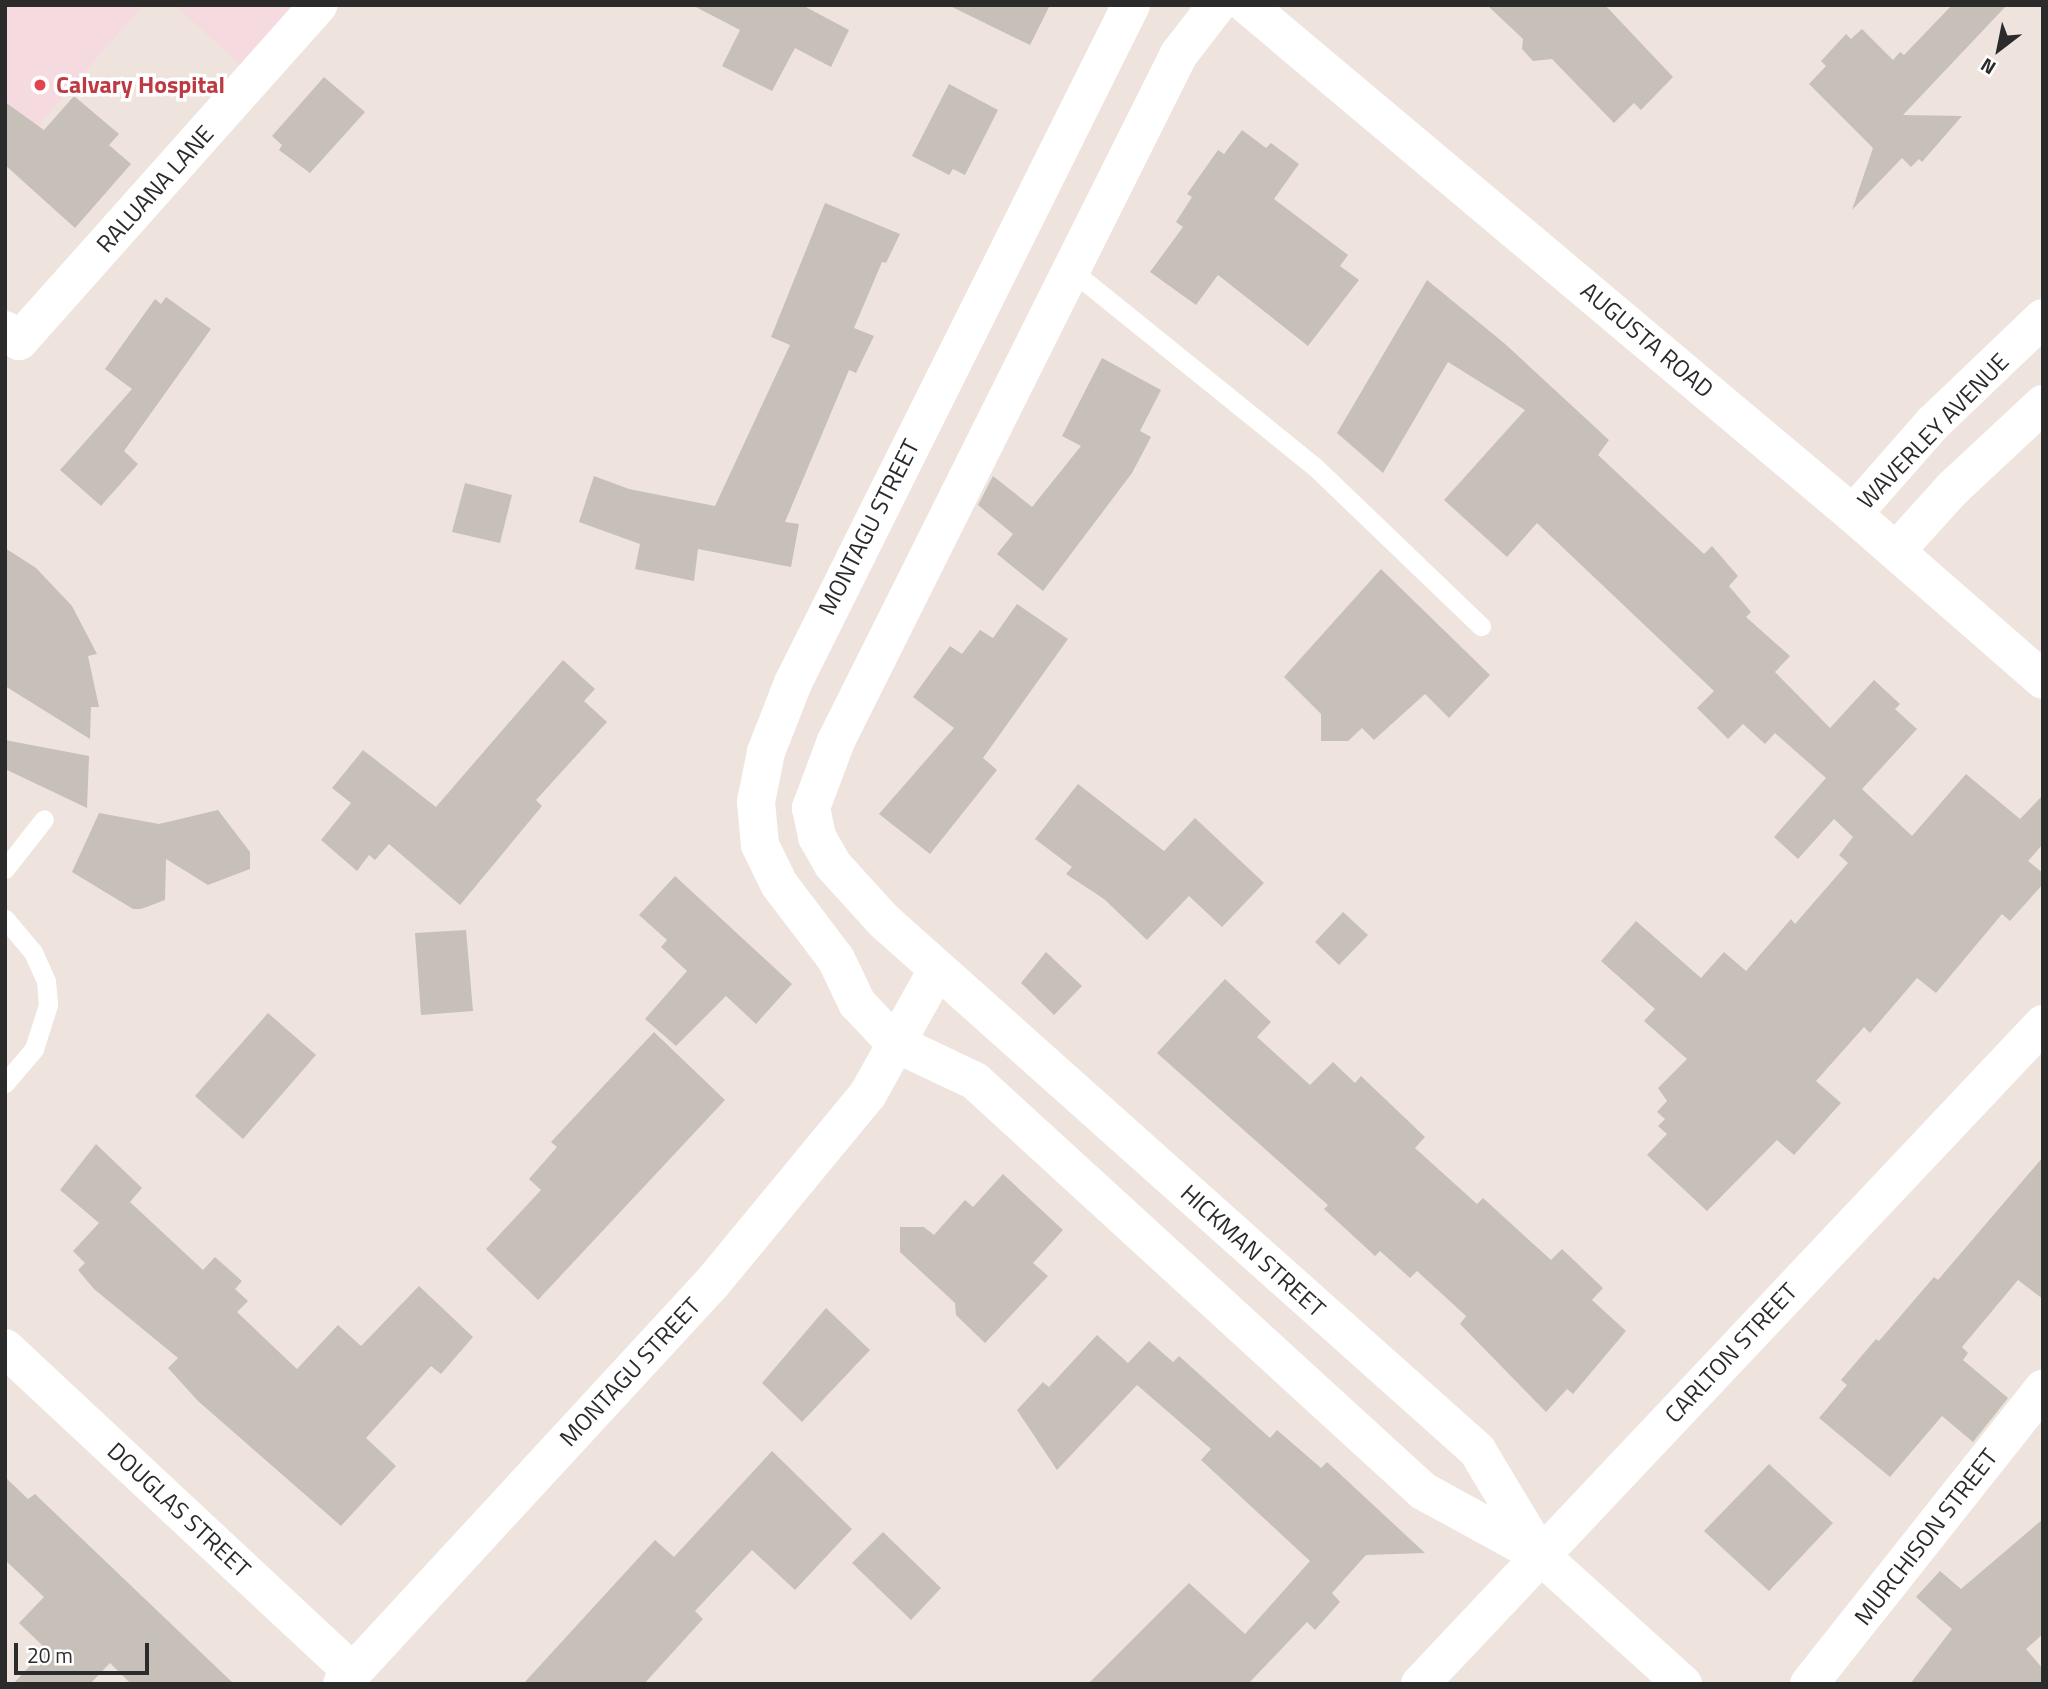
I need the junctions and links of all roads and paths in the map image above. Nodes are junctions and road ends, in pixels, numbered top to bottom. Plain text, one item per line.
1 (318, 5) edge
2 (1131, 5) edge
3 (1217, 5) edge
4 (1247, 5) edge
5 (1071, 270) junction
6 (2043, 318) edge
7 (12, 335) edge
8 (2043, 404) edge
9 (1853, 514) junction
10 (1896, 551) junction
11 (1481, 626) dead end
12 (2043, 680) edge
13 (44, 819) dead end
14 (5, 869) edge
15 (5, 919) edge
16 (937, 970) junction
17 (2043, 1024) edge
18 (895, 1043) junction
19 (5, 1083) edge
20 (5, 1349) edge
21 (2043, 1390) edge
22 (1540, 1555) junction
23 (347, 1678) edge
24 (1420, 1684) edge
25 (1683, 1684) edge
26 (1809, 1684) edge

1 - 7 street, RALUANA LANE
2 - 18 street, MONTAGU STREET
3 - 5 street
4 - 9 street, AUGUSTA ROAD
5 - 11 lane
5 - 16 street
6 - 9 street, WAVERLEY AVENUE
8 - 10 street
9 - 10 street, AUGUSTA ROAD
10 - 12 street, AUGUSTA ROAD
13 - 14 lane
15 - 19 lane
16 - 18 street, MONTAGU STREET
16 - 22 street, HICKMAN STREET
17 - 22 street, CARLTON STREET
18 - 22 street, HICKMAN STREET
18 - 23 street, MONTAGU STREET
20 - 23 street, DOUGLAS STREET
21 - 26 street, MURCHISON STREET
22 - 24 street, CARLTON STREET
22 - 25 street, HICKMAN STREET

